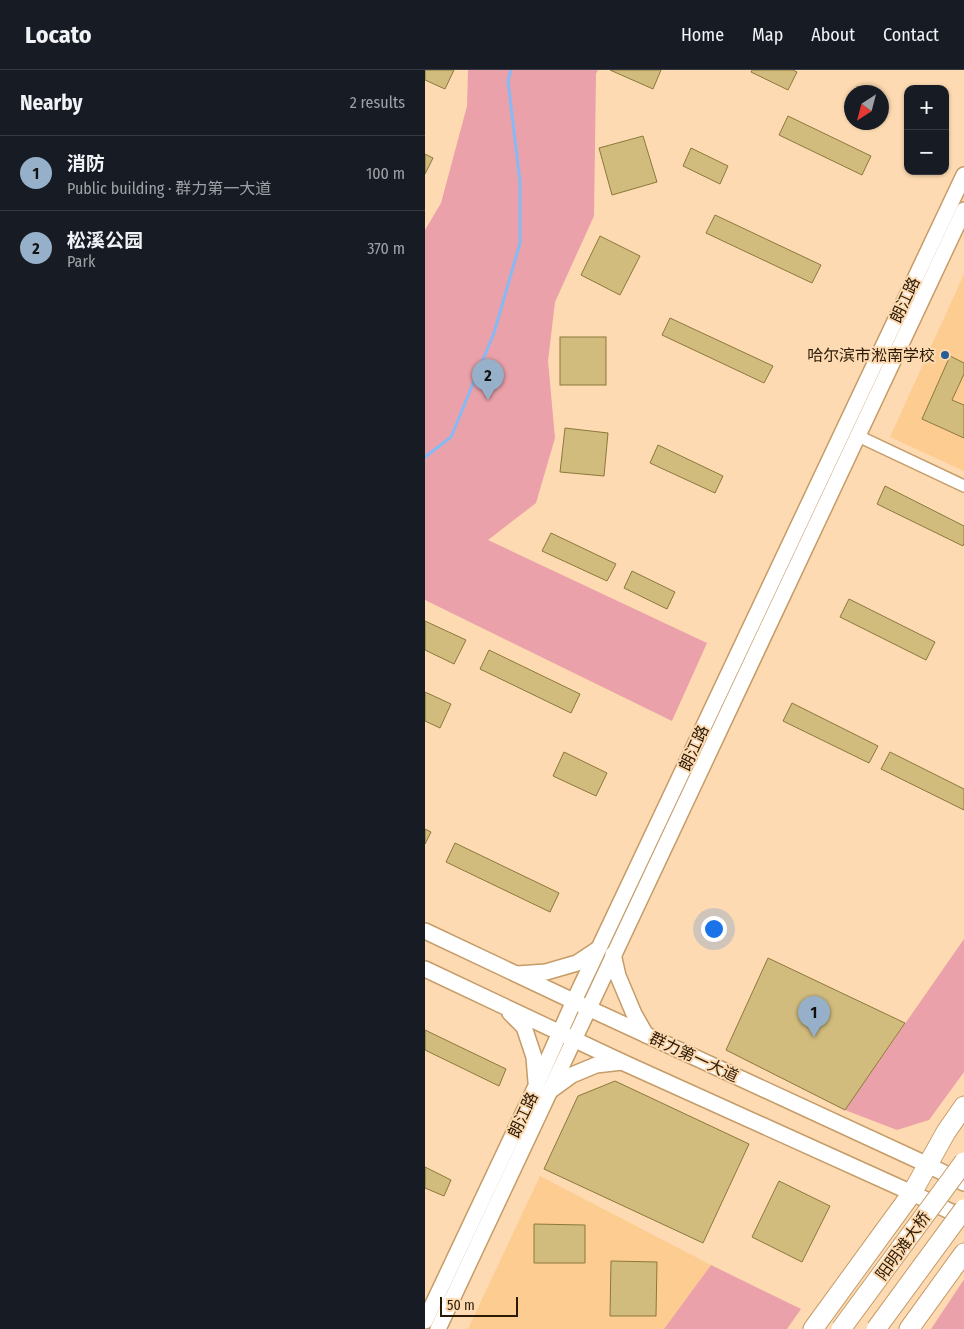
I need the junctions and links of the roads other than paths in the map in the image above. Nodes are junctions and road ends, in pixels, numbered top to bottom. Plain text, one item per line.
1 (964, 175) edge
2 (964, 210) edge
3 (857, 436) junction
4 (964, 486) edge
5 (425, 931) edge
6 (607, 951) junction
7 (425, 970) edge
8 (515, 974) junction
9 (573, 1001) junction
10 (503, 1006) junction
11 (588, 1008) junction
12 (646, 1035) junction
13 (567, 1036) junction
14 (622, 1062) junction
15 (543, 1089) junction
16 (964, 1106) edge
17 (964, 1162) edge
18 (928, 1165) junction
19 (964, 1183) edge
20 (912, 1193) junction
21 (964, 1209) edge
22 (964, 1218) edge
23 (964, 1253) edge
24 (425, 1321) edge
25 (438, 1329) edge
26 (813, 1329) edge
27 (841, 1329) edge
28 (876, 1329) edge
29 (909, 1329) edge

1 - 6 main road, 朗江路
2 - 3 main road, 朗江路
3 - 4 street
3 - 6 main road, 朗江路
5 - 8 main road, 群力第一大道
6 - 8 main road
6 - 9 main road, 朗江路
6 - 11 main road, 朗江路
6 - 12 main road
7 - 10 main road, 群力第一大道
8 - 9 main road, 群力第一大道
9 - 11 main road, 群力第一大道
9 - 13 main road, 朗江路
10 - 13 main road, 群力第一大道
10 - 15 main road
11 - 12 main road, 群力第一大道
11 - 13 main road, 朗江路
12 - 18 main road, 群力第一大道
13 - 14 main road, 群力第一大道
13 - 15 main road, 朗江路
14 - 15 main road
14 - 20 main road, 群力第一大道
15 - 24 main road, 朗江路
15 - 25 main road, 朗江路
16 - 18 highway
17 - 27 highway, 阳明滩大桥, bridge
18 - 19 main road, 群力第一大道
18 - 20 highway
20 - 22 main road, 群力第一大道
20 - 26 highway
21 - 28 highway, 阳明滩大桥, bridge
23 - 29 highway

